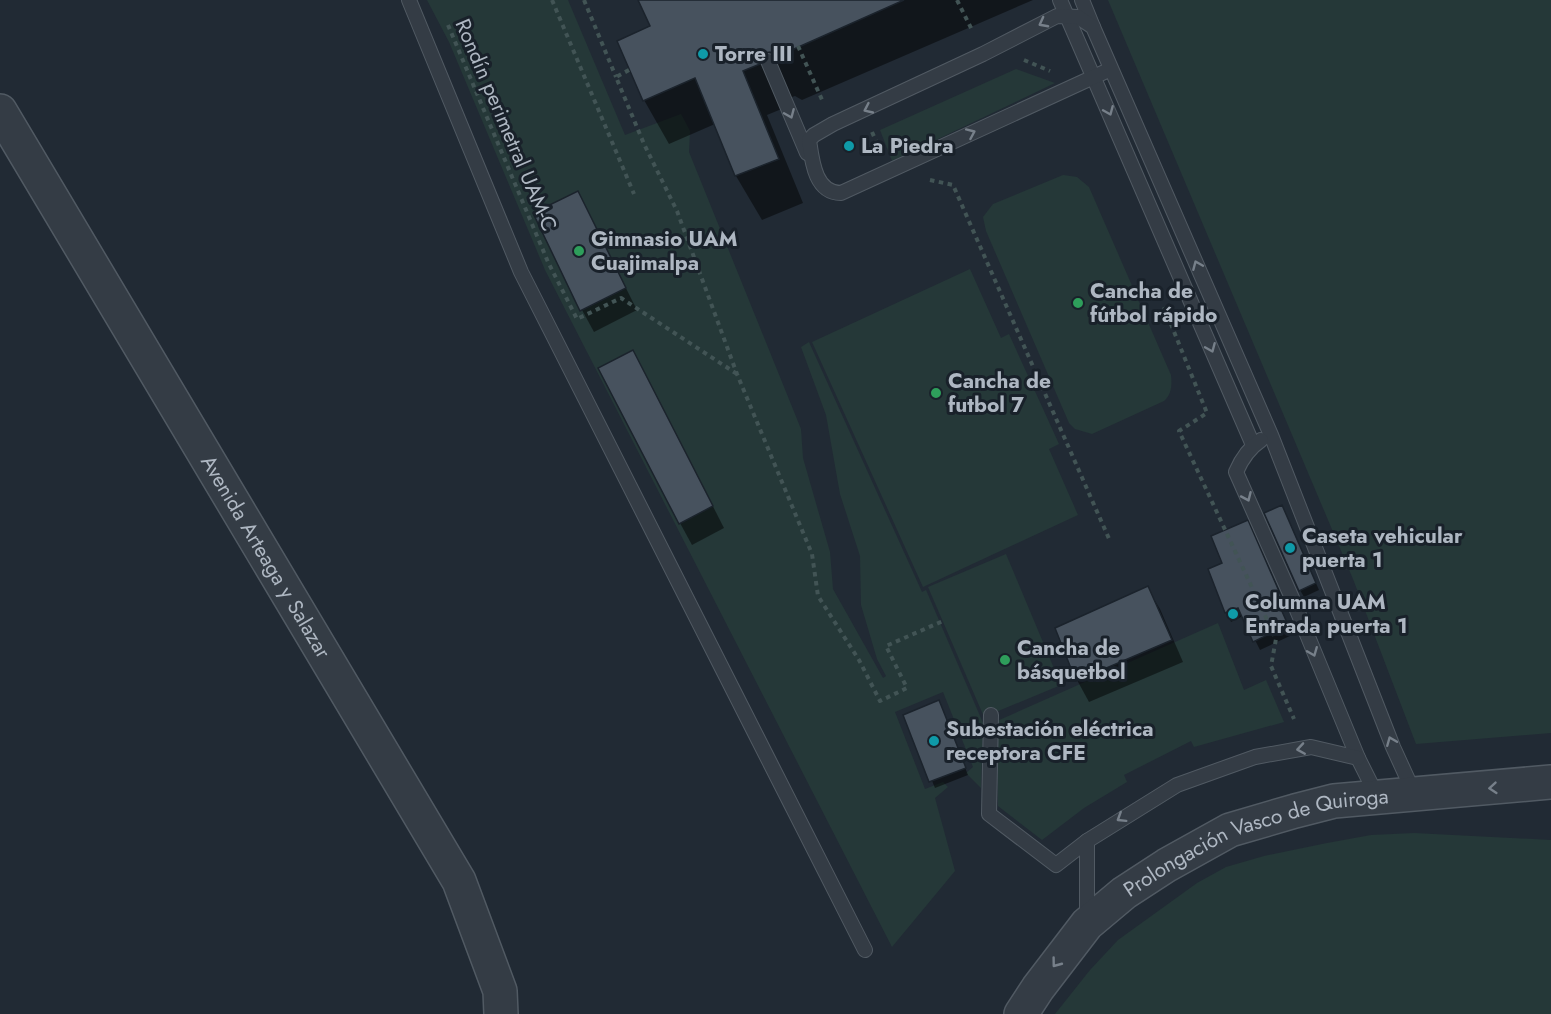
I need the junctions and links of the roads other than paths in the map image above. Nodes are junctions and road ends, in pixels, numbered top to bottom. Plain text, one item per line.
1 (409, 0) edge
2 (1060, 0) edge
3 (1082, 0) edge
4 (1067, 16) junction
5 (1093, 27) junction
6 (768, 61) dead end
7 (1111, 69) junction
8 (1094, 77) junction
9 (0, 111) edge
10 (813, 166) junction
11 (1271, 435) junction
12 (1253, 445) junction
13 (991, 715) dead end
14 (1359, 758) junction
15 (1551, 782) edge
16 (1415, 794) junction
17 (1378, 797) junction
18 (1087, 840) junction
19 (1086, 924) junction
20 (865, 950) dead end
21 (501, 1014) edge
22 (1021, 1014) edge

1 - 20 lane
2 - 4 lane
3 - 5 lane
4 - 5 lane
4 - 8 lane
4 -> 10 lane
5 - 7 lane
6 -> 10 lane
7 - 8 lane
11 -> 7 lane
10 -> 8 lane
8 -> 12 lane
9 - 21 street, Avenida Arteaga y Salazar
11 - 12 lane
16 -> 11 lane
12 -> 14 lane
13 - 18 lane
14 - 17 lane
14 -> 18 lane
15 -> 16 street, Prolongación Vasco de Quiroga
16 - 17 street, Prolongación Vasco de Quiroga
17 - 19 street, Prolongación Vasco de Quiroga
18 - 19 lane
19 -> 22 street, Prolongación Vasco de Quiroga

